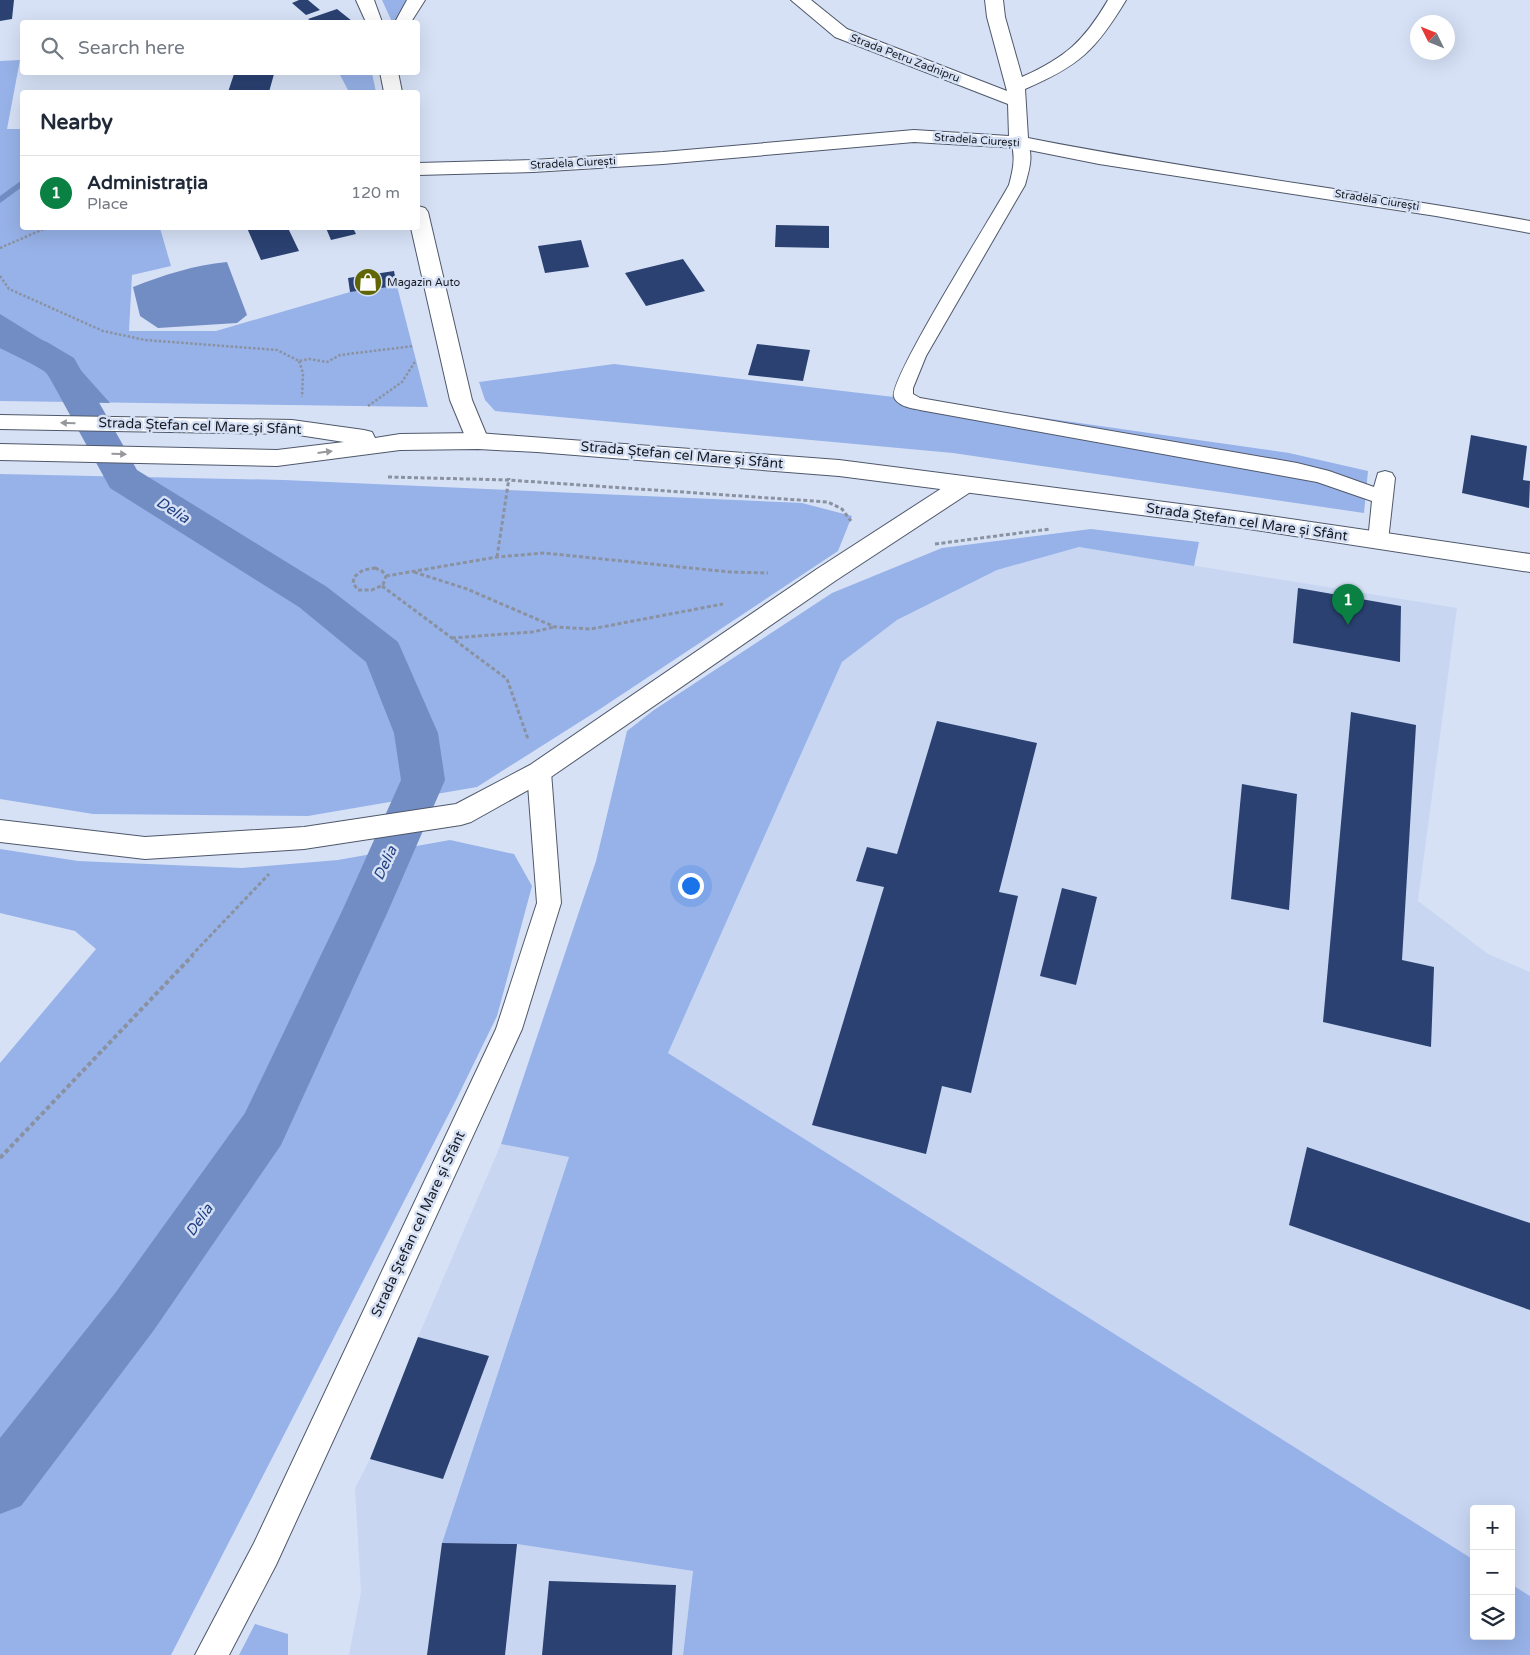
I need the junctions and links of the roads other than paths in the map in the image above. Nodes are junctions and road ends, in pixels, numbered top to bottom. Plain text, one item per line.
1 (365, 0) edge
2 (416, 0) edge
3 (800, 0) edge
4 (994, 0) edge
5 (1117, 0) edge
6 (373, 20) edge
7 (404, 20) edge
8 (390, 75) edge
9 (393, 90) edge
10 (1017, 94) junction
11 (1020, 142) junction
12 (420, 169) edge
13 (420, 221) edge
14 (1530, 227) edge
15 (0, 422) edge
16 (478, 441) junction
17 (400, 442) junction
18 (0, 452) edge
19 (964, 486) junction
20 (1378, 540) junction
21 (1530, 562) edge
22 (539, 772) junction
23 (0, 831) edge
24 (211, 1655) edge

1 - 6 street
2 - 7 street
3 - 10 street, Strada Petru Zadnipru
4 - 10 street
5 - 10 street
8 - 9 street
10 - 11 street
11 - 12 street, Stradela Ciurești
11 - 14 street, Stradela Ciurești
11 - 20 lane
13 - 16 street
17 -> 15 street, Strada Ștefan cel Mare și Sfânt
16 - 17 street, Strada Ștefan cel Mare și Sfânt
16 - 19 street, Strada Ștefan cel Mare și Sfânt
18 -> 17 street, Strada Ștefan cel Mare și Sfânt
19 - 20 street, Strada Ștefan cel Mare și Sfânt
19 - 22 street
20 - 21 street, Strada Ștefan cel Mare și Sfânt
22 - 23 street
22 - 24 lane, Strada Ștefan cel Mare și Sfânt

